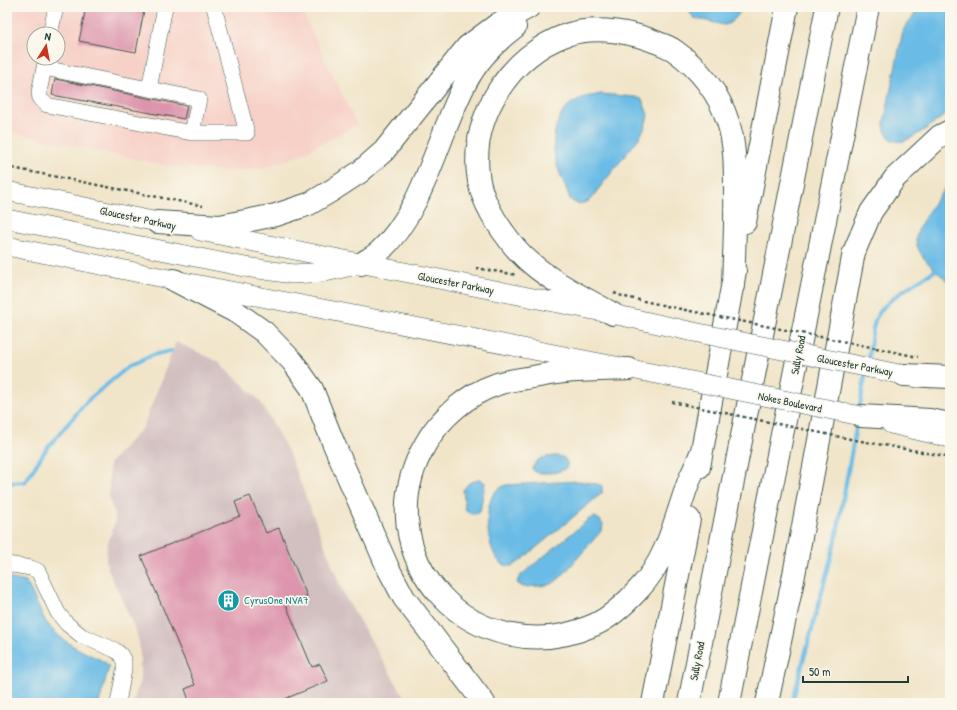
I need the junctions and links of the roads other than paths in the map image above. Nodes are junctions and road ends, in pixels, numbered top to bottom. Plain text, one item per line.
1 (56, 7) edge
2 (165, 7) edge
3 (214, 7) edge
4 (529, 7) edge
5 (541, 7) edge
6 (787, 7) edge
7 (827, 7) edge
8 (868, 7) edge
9 (52, 26) edge
10 (44, 66) edge
11 (57, 66) edge
12 (149, 89) junction
13 (950, 131) edge
14 (192, 133) junction
15 (7, 191) edge
16 (7, 219) edge
17 (158, 222) junction
18 (7, 246) edge
19 (361, 264) junction
20 (174, 280) junction
21 (732, 286) junction
22 (613, 314) junction
23 (629, 369) junction
24 (904, 375) junction
25 (950, 376) edge
26 (950, 385) edge
27 (860, 416) junction
28 (950, 424) edge
29 (950, 438) edge
30 (701, 453) junction
31 (7, 564) edge
32 (118, 703) edge
33 (484, 703) edge
34 (653, 703) edge
35 (689, 703) edge
36 (729, 703) edge
37 (767, 703) edge

1 - 9 lane
2 - 12 lane
3 - 14 lane
4 - 17 highway
5 - 19 highway
6 - 21 highway
7 - 35 highway, Sully Road
8 - 36 highway, Sully Road
10 - 14 lane
11 - 12 lane
12 - 14 lane
13 - 37 highway
15 - 17 main road, Gloucester Parkway
16 - 19 main road
17 - 19 main road, Gloucester Parkway
18 - 20 main road
19 - 22 main road, Gloucester Parkway
20 - 23 main road
20 - 33 highway
21 - 22 highway
21 - 30 highway
22 - 24 main road, Gloucester Parkway, bridge
23 - 27 main road, Nokes Boulevard, bridge
23 - 30 highway
24 - 25 highway
24 - 26 main road
27 - 28 highway
27 - 29 main road, Nokes Boulevard
30 - 34 highway
31 - 32 lane

